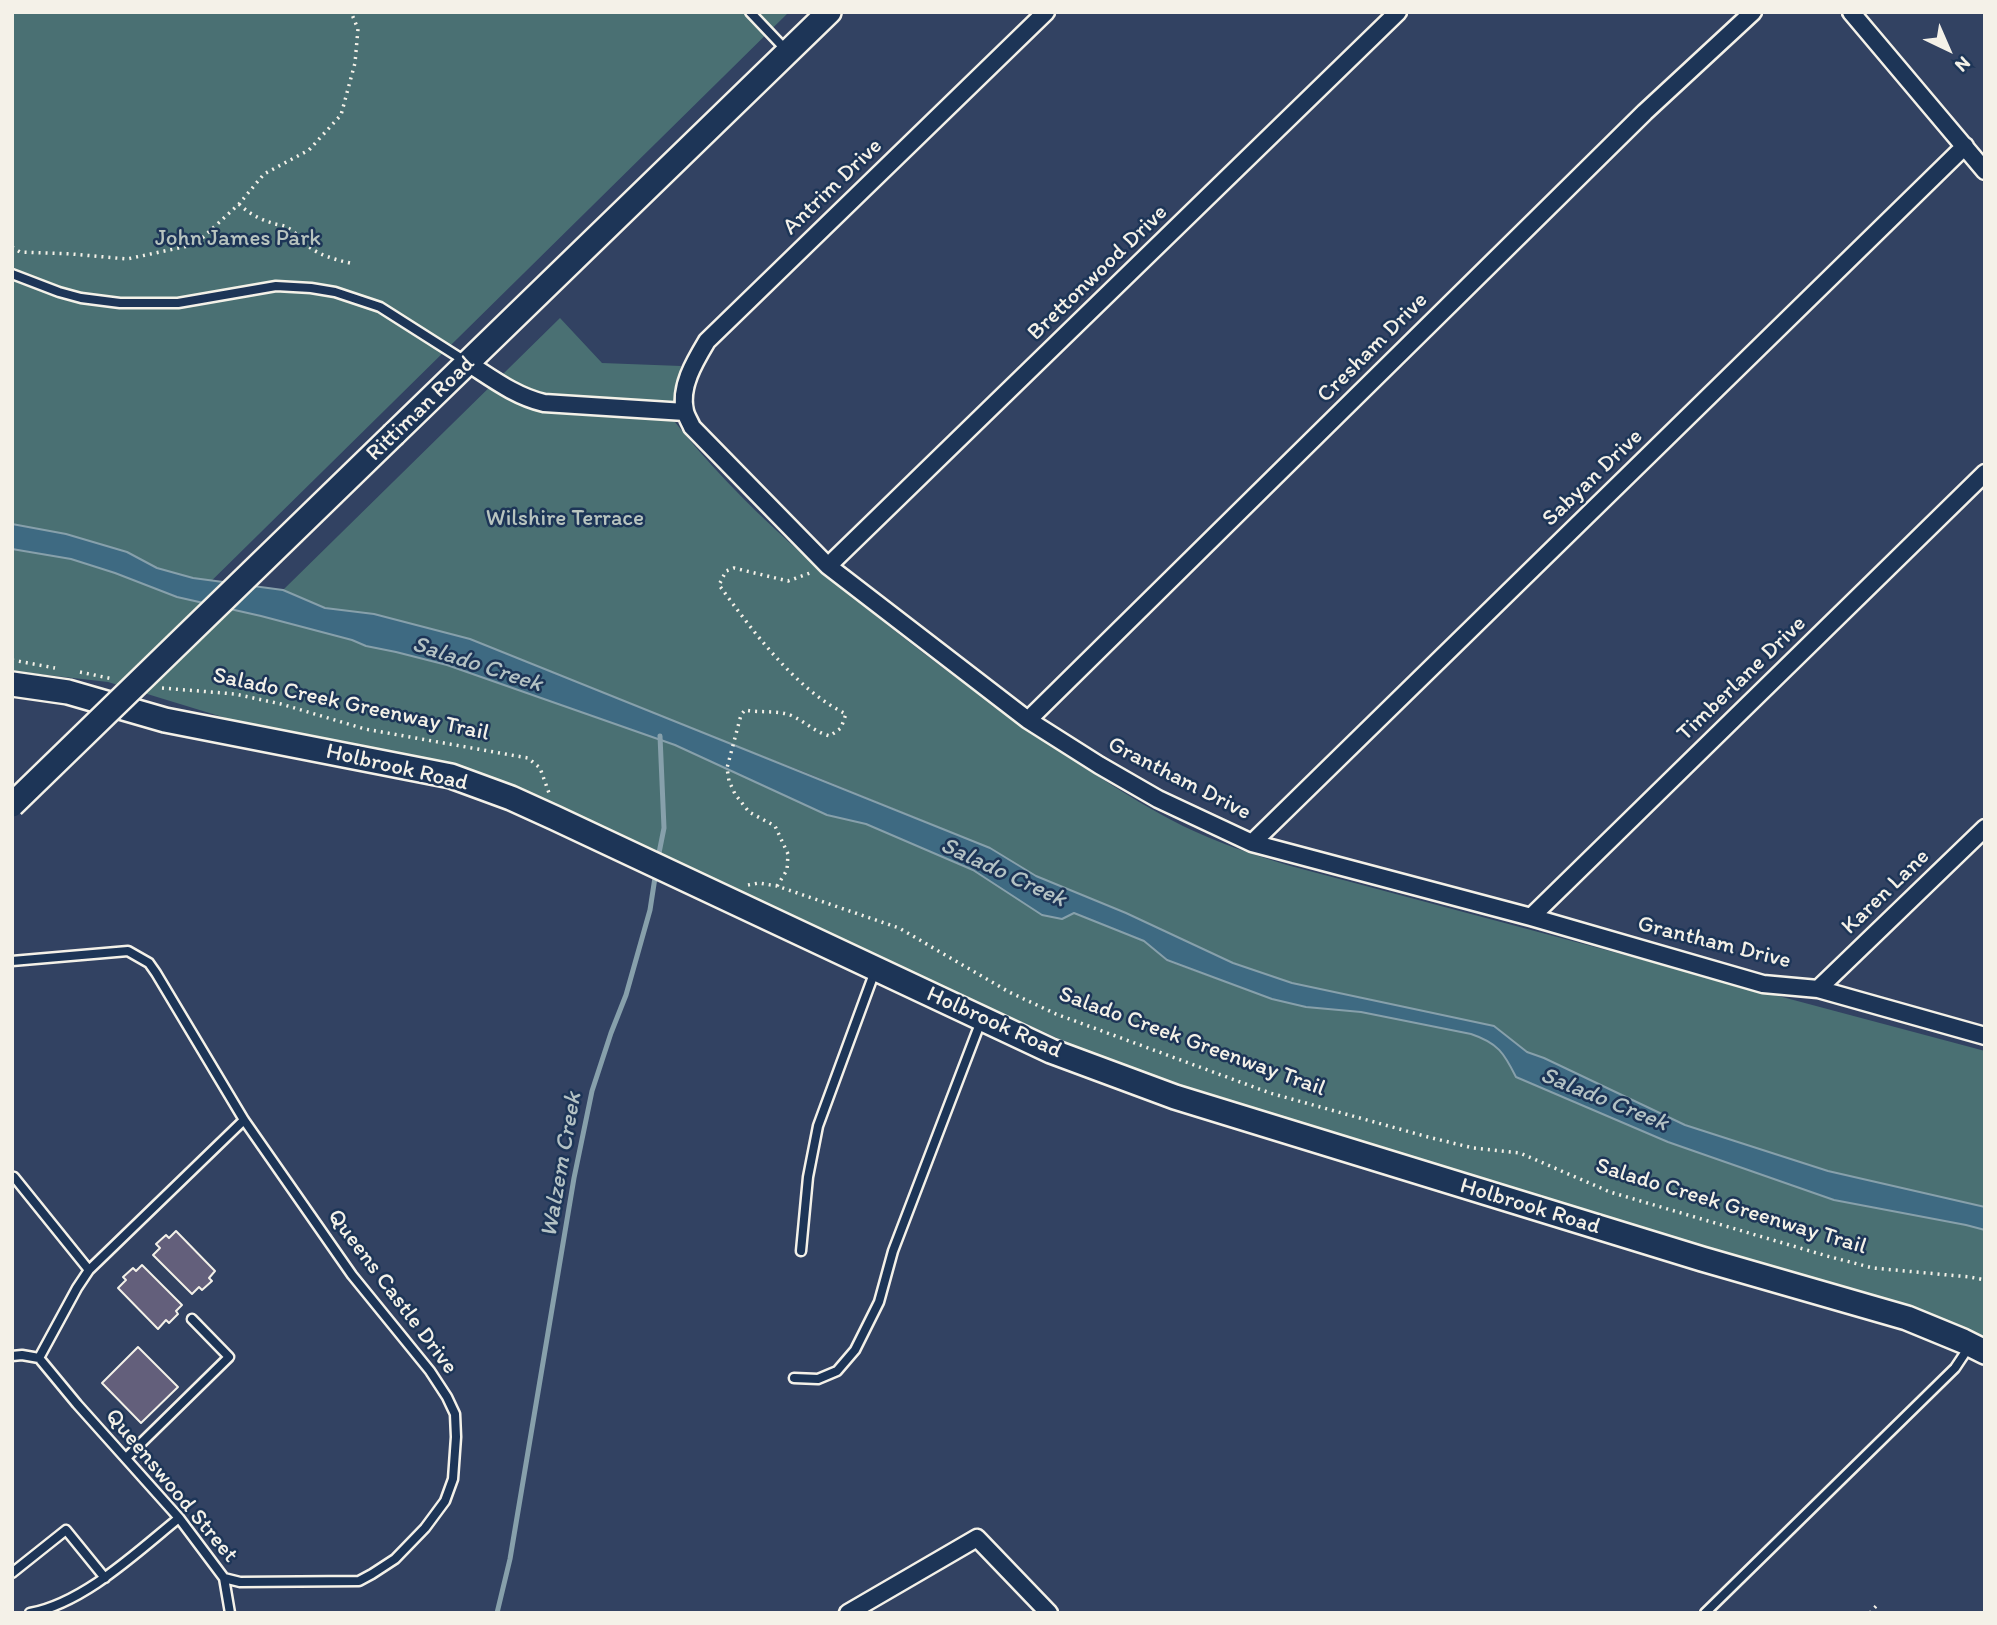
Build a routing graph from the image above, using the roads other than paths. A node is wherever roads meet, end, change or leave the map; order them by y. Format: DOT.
graph roads {
  1 [pos="750,12"];
  2 [pos="829,12"];
  3 [pos="1046,12"];
  4 [pos="1398,12"];
  5 [pos="1753,12"];
  6 [pos="1851,12"];
  7 [pos="788,52"];
  8 [pos="1965,146"];
  9 [pos="1985,171"];
  10 [pos="12,274"];
  11 [pos="468,363"];
  12 [pos="685,412"];
  13 [pos="1985,473"];
  14 [pos="828,566"];
  15 [pos="12,684"];
  16 [pos="1028,720"];
  17 [pos="12,805"];
  18 [pos="1985,828"];
  19 [pos="1252,843"];
  20 [pos="1531,917"];
  21 [pos="12,961"];
  22 [pos="876,968"];
  23 [pos="1818,989"];
  24 [pos="982,1018"];
  25 [pos="1985,1036"];
  26 [pos="244,1120"];
  27 [pos="14,1177"];
  28 [pos="801,1251"];
  29 [pos="89,1270"];
  30 [pos="192,1319"];
  31 [pos="1978,1348"];
  32 [pos="12,1356"];
  33 [pos="39,1358"];
  34 [pos="794,1378"];
  35 [pos="126,1458"];
  36 [pos="179,1518"];
  37 [pos="12,1573"];
  38 [pos="105,1578"];
  39 [pos="224,1578"];
  40 [pos="30,1613"];
  41 [pos="230,1613"];
  42 [pos="848,1613"];
  43 [pos="1049,1613"];
  44 [pos="1705,1613"];
  1 -- 7 [label="lane"];
  2 -- 7 [label="street, Rittiman Road"];
  3 -- 12 [label="street, Antrim Drive"];
  4 -- 14 [label="street, Brettonwood Drive"];
  5 -- 16 [label="street, Cresham Drive"];
  6 -- 8 [label="street"];
  7 -- 11 [label="street, Rittiman Road"];
  8 -- 9 [label="street"];
  8 -- 19 [label="street, Sabyan Drive"];
  10 -- 11 [label="lane"];
  11 -- 12 [label="street"];
  11 -- 17 [label="street, Rittiman Road, bridge"];
  12 -- 14 [label="street, Grantham Drive"];
  13 -- 20 [label="street, Timberlane Drive"];
  14 -- 16 [label="street, Grantham Drive"];
  15 -- 22 [label="street, Holbrook Road"];
  16 -- 19 [label="street, Grantham Drive"];
  18 -- 23 [label="street, Karen Lane"];
  19 -- 20 [label="street, Grantham Drive"];
  20 -- 23 [label="street, Grantham Drive"];
  21 -- 26 [label="lane, Queens Castle Drive"];
  22 -- 24 [label="street, Holbrook Road"];
  22 -- 28 [label="lane"];
  23 -- 25 [label="street, Grantham Drive"];
  24 -- 31 [label="street, Holbrook Road"];
  24 -- 34 [label="lane"];
  26 -- 29 [label="lane"];
  26 -- 39 [label="lane, Queens Castle Drive"];
  27 -- 29 [label="lane"];
  29 -- 33 [label="lane"];
  30 -- 35 [label="lane"];
  31 -- 44 [label="lane"];
  32 -- 33 [label="lane"];
  33 -- 35 [label="lane, Queenswood Street"];
  35 -- 36 [label="lane, Queenswood Street"];
  36 -- 38 [label="lane"];
  36 -- 39 [label="lane, Queenswood Street"];
  37 -- 38 [label="lane"];
  38 -- 40 [label="lane"];
  39 -- 41 [label="lane, Queenswood Street"];
  42 -- 43 [label="street"];
}
